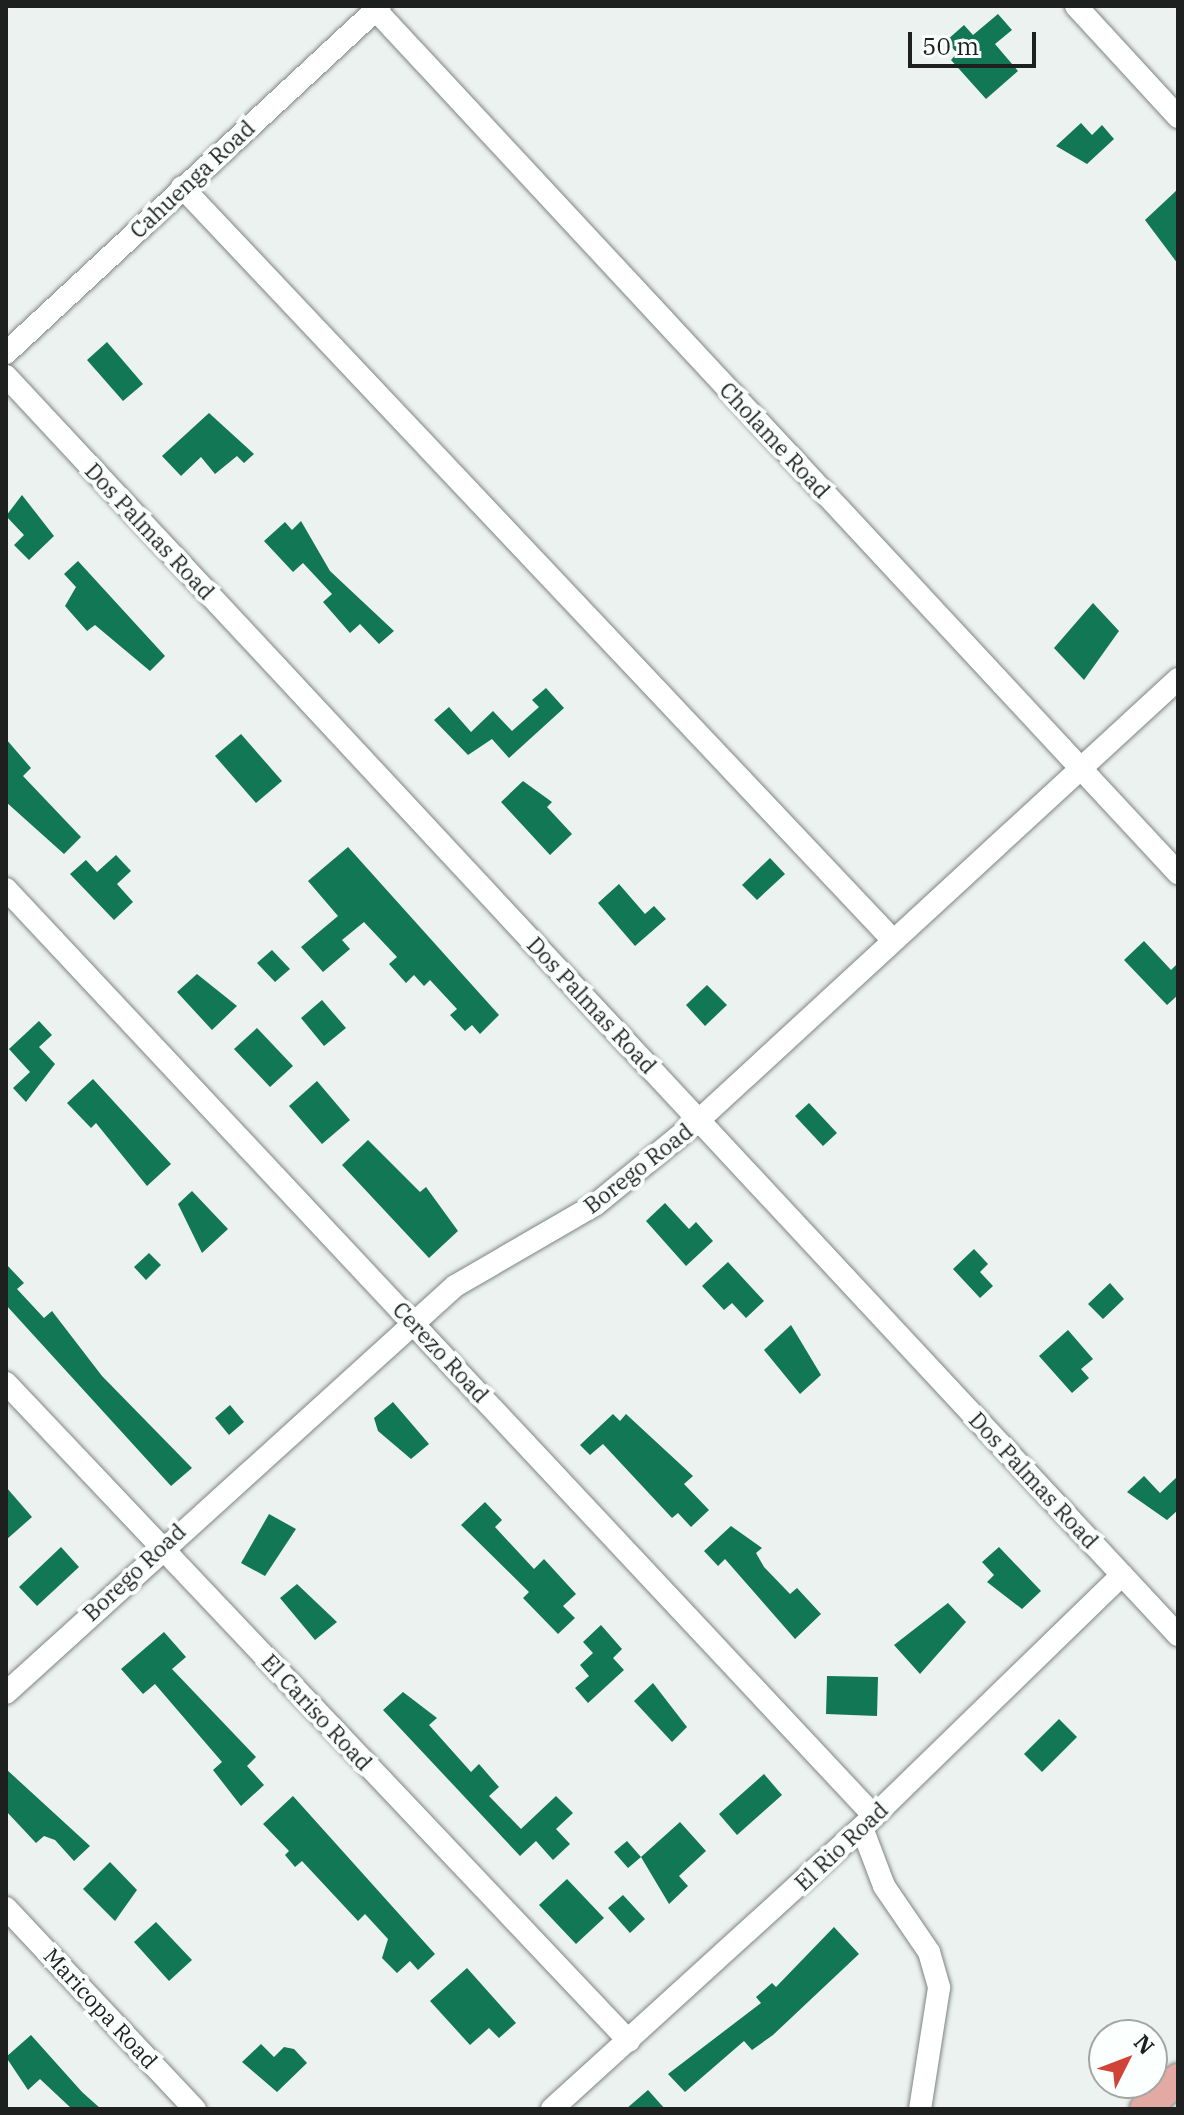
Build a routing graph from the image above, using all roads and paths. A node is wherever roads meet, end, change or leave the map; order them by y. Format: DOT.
graph roads {
  1 [pos="1076,6"];
  2 [pos="376,7"];
  3 [pos="1178,117"];
  4 [pos="182,187"];
  5 [pos="6,353"];
  6 [pos="6,376"];
  7 [pos="1178,679"];
  8 [pos="1081,768"];
  9 [pos="1178,873"];
  10 [pos="6,889"];
  11 [pos="892,939"];
  12 [pos="699,1120"];
  13 [pos="413,1322"];
  14 [pos="6,1383"];
  15 [pos="161,1546"];
  16 [pos="1122,1575"];
  17 [pos="1178,1635"];
  18 [pos="6,1693"];
  19 [pos="868,1822"];
  20 [pos="6,1908"];
  21 [pos="629,2041"];
  22 [pos="1178,2079"];
  23 [pos="195,2109"];
  24 [pos="552,2109"];
  25 [pos="920,2109"];
  26 [pos="1145,2109"];
  1 -- 3 [label="street"];
  2 -- 4 [label="street, Cahuenga Road"];
  2 -- 8 [label="street, Cholame Road"];
  4 -- 5 [label="street, Cahuenga Road"];
  4 -- 11 [label="street"];
  6 -- 12 [label="street, Dos Palmas Road"];
  7 -- 8 [label="street, Borego Road"];
  8 -- 9 [label="street, Cholame Road"];
  8 -- 11 [label="street, Borego Road"];
  10 -- 13 [label="street, Cerezo Road"];
  11 -- 12 [label="street, Borego Road"];
  12 -- 13 [label="street, Borego Road"];
  12 -- 16 [label="street, Dos Palmas Road"];
  13 -- 15 [label="street, Borego Road"];
  13 -- 19 [label="street, Cerezo Road"];
  14 -- 15 [label="street, El Cariso Road"];
  15 -- 18 [label="street, Borego Road"];
  15 -- 21 [label="street, El Cariso Road"];
  16 -- 17 [label="street, Dos Palmas Road"];
  16 -- 19 [label="street, El Rio Road"];
  19 -- 21 [label="street, El Rio Road"];
  19 -- 25 [label="street"];
  20 -- 23 [label="street, Maricopa Road"];
  21 -- 24 [label="street, El Rio Road"];
  22 -- 26 [label="main road"];
}
